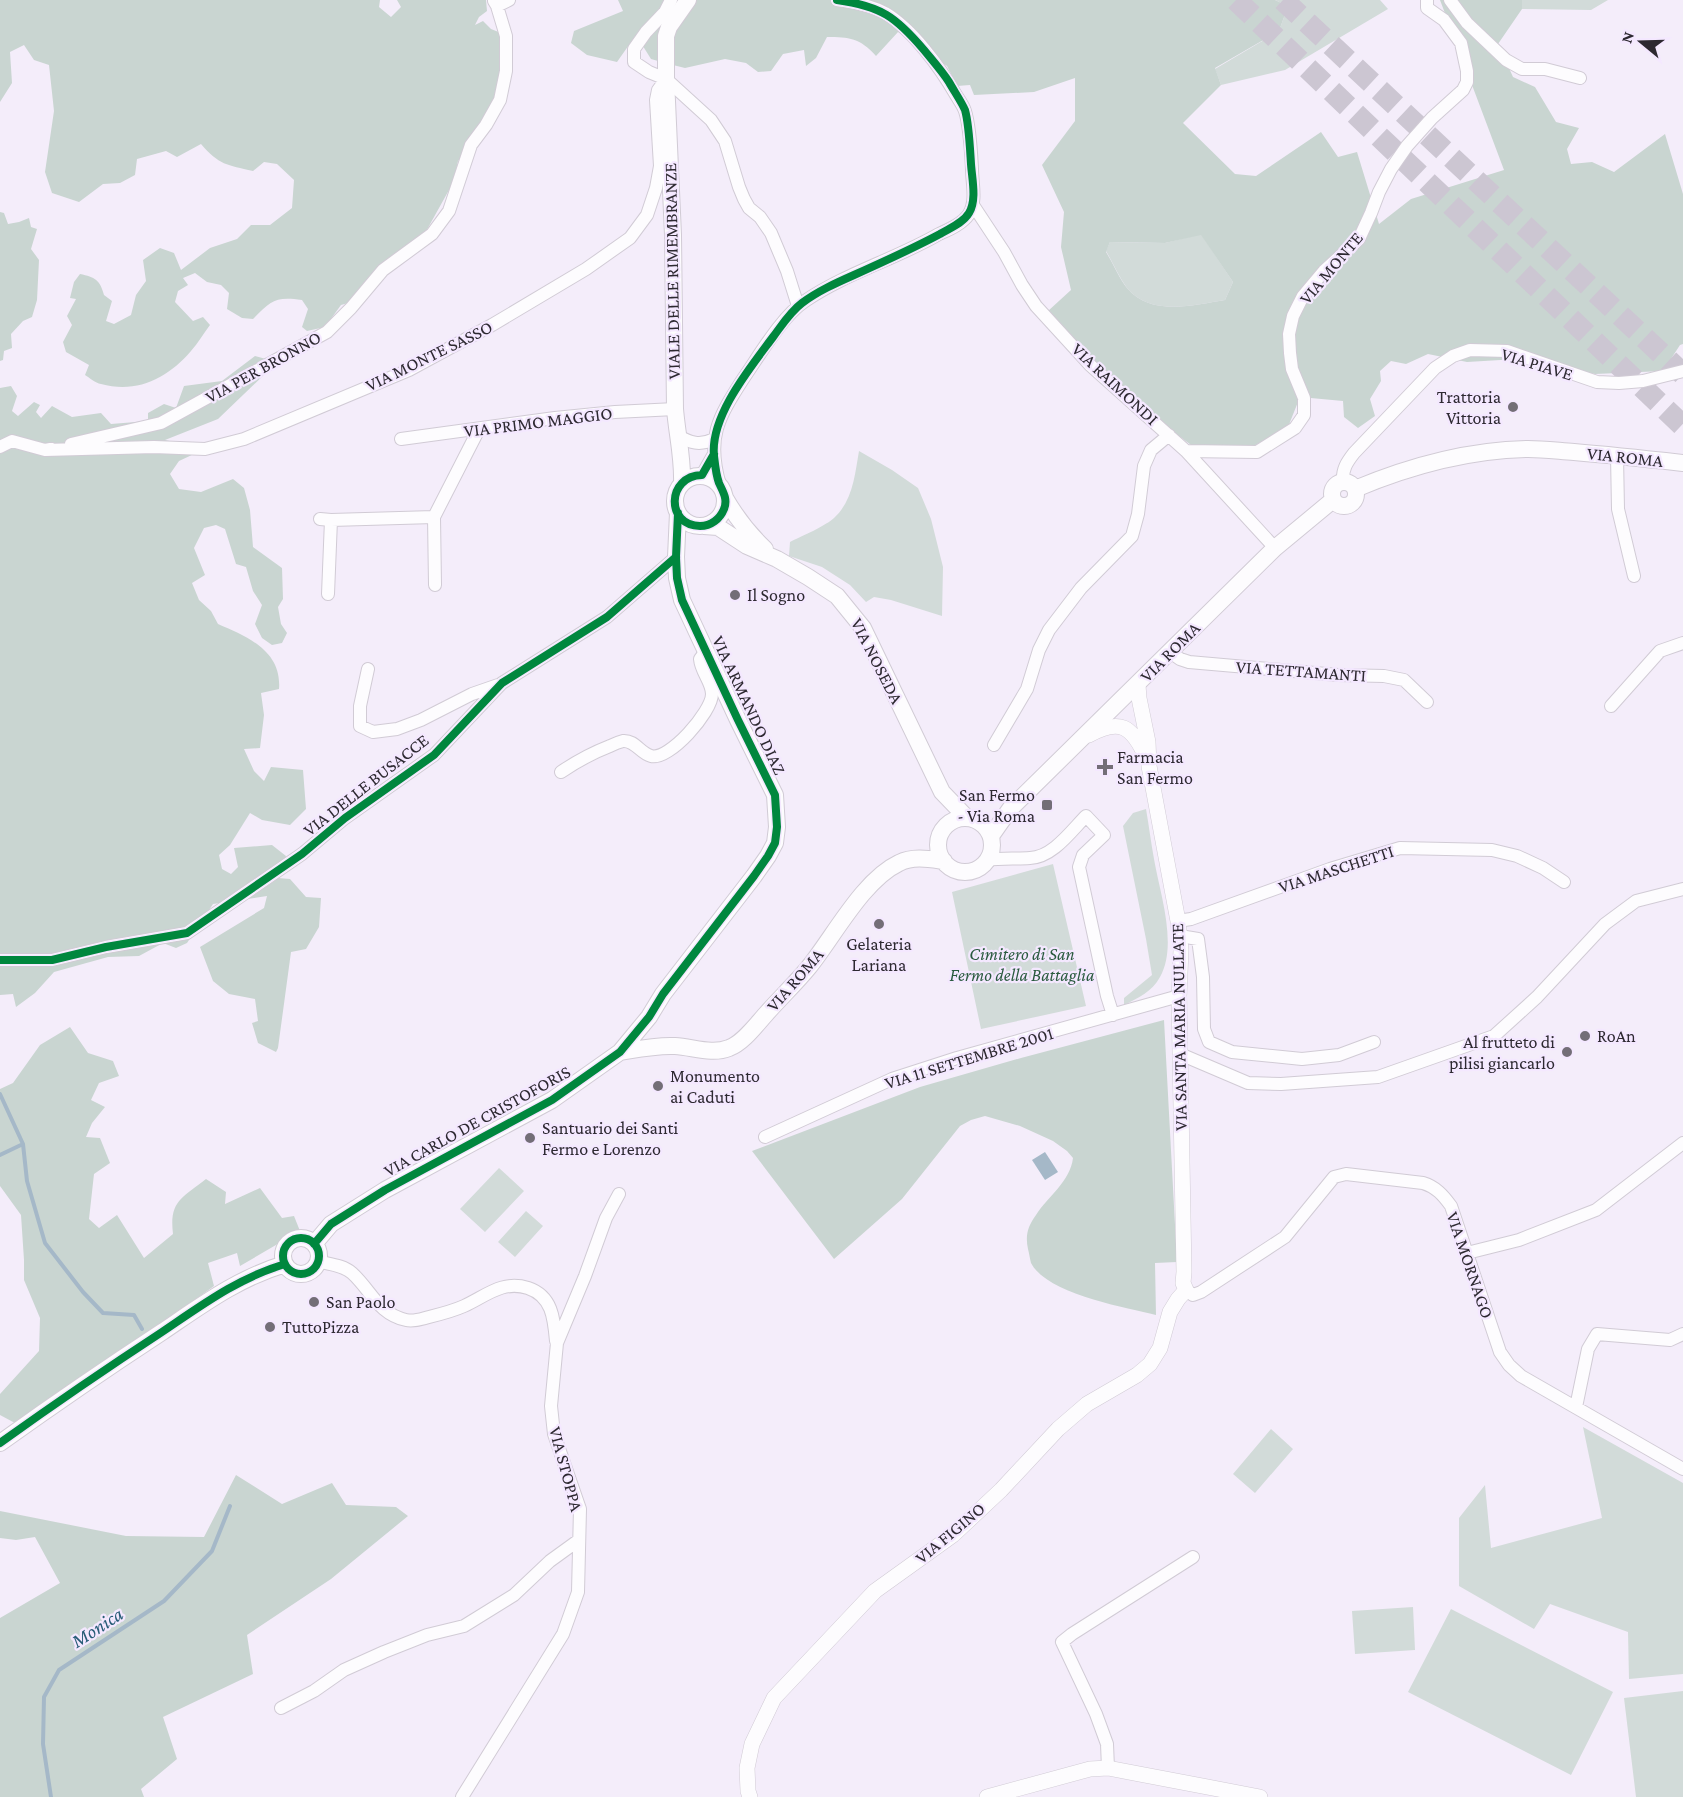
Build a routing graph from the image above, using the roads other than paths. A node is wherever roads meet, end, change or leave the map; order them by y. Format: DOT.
graph roads {
  1 [pos="509,0"];
  2 [pos="671,0"];
  3 [pos="688,0"];
  4 [pos="837,0"];
  5 [pos="1427,0"];
  6 [pos="1450,0"];
  7 [pos="495,3"];
  8 [pos="1580,78"];
  9 [pos="666,79"];
  10 [pos="973,206"];
  11 [pos="798,306"];
  12 [pos="1683,371"];
  13 [pos="675,410"];
  14 [pos="479,429"];
  15 [pos="677,435"];
  16 [pos="1169,435"];
  17 [pos="401,439"];
  18 [pos="714,439"];
  19 [pos="0,447"];
  20 [pos="45,450"];
  21 [pos="1186,451"];
  22 [pos="714,454"];
  23 [pos="1617,456"];
  24 [pos="1683,464"];
  25 [pos="693,478"];
  26 [pos="1349,485"];
  27 [pos="723,491"];
  28 [pos="678,513"];
  29 [pos="434,517"];
  30 [pos="704,526"];
  31 [pos="1275,548"];
  32 [pos="675,556"];
  33 [pos="777,560"];
  34 [pos="1634,576"];
  35 [pos="435,585"];
  36 [pos="328,594"];
  37 [pos="1683,643"];
  38 [pos="706,651"];
  39 [pos="1170,652"];
  40 [pos="368,669"];
  41 [pos="502,683"];
  42 [pos="1138,685"];
  43 [pos="1427,702"];
  44 [pos="1611,706"];
  45 [pos="1081,739"];
  46 [pos="994,745"];
  47 [pos="1149,766"];
  48 [pos="561,772"];
  49 [pos="942,792"];
  50 [pos="1010,809"];
  51 [pos="972,819"];
  52 [pos="943,830"];
  53 [pos="991,836"];
  54 [pos="987,860"];
  55 [pos="944,861"];
  56 [pos="1564,882"];
  57 [pos="1683,889"];
  58 [pos="1179,929"];
  59 [pos="0,960"];
  60 [pos="1179,996"];
  61 [pos="1113,1015"];
  62 [pos="649,1017"];
  63 [pos="1374,1042"];
  64 [pos="659,1046"];
  65 [pos="620,1052"];
  66 [pos="1180,1054"];
  67 [pos="765,1137"];
  68 [pos="1683,1143"];
  69 [pos="619,1194"];
  70 [pos="314,1244"];
  71 [pos="1467,1253"];
  72 [pos="317,1261"];
  73 [pos="285,1264"];
  74 [pos="1186,1290"];
  75 [pos="1683,1334"];
  76 [pos="557,1343"];
  77 [pos="1576,1407"];
  78 [pos="0,1443"];
  79 [pos="1683,1469"];
  80 [pos="579,1540"];
  81 [pos="1193,1557"];
  82 [pos="281,1708"];
  83 [pos="1108,1768"];
  84 [pos="462,1797"];
  85 [pos="750,1797"];
  86 [pos="987,1797"];
  87 [pos="1260,1797"];
  1 -- 7 [label="street"];
  2 -- 9 [label="street"];
  3 -- 9 [label="main road, VIALE DELLE RIMEMBRANZE"];
  4 -- 10 [label="street"];
  5 -- 21 [label="street, VIA MONTE"];
  6 -- 8 [label="street"];
  7 -- 20 [label="street, VIA PER BRONNO"];
  9 -- 11 [label="street"];
  9 -- 13 [label="main road, VIALE DELLE RIMEMBRANZE"];
  9 -- 20 [label="street, VIA MONTE SASSO"];
  10 -- 11 [label="street"];
  10 -- 16 [label="street, VIA RAIMONDI"];
  11 -- 18 [label="street"];
  12 -- 26 [label="street, VIA PIAVE"];
  13 -- 14 [label="street, VIA PRIMO MAGGIO"];
  13 -- 15 [label="main road, VIALE DELLE RIMEMBRANZE"];
  14 -- 17 [label="street, VIA PRIMO MAGGIO"];
  14 -- 29 [label="street"];
  15 -- 18 [label="street"];
  15 -- 25 [label="main road, VIALE DELLE RIMEMBRANZE"];
  16 -- 21 [label="street, VIA RAIMONDI"];
  16 -- 46 [label="street"];
  18 -- 22 [label="street"];
  19 -- 20 [label="street, VIA PER BRONNO"];
  21 -- 31 [label="street, VIA RAIMONDI"];
  22 -- 25 [label="street"];
  22 -- 27 [label="street"];
  23 -- 24 [label="main road, VIA ROMA"];
  23 -- 26 [label="main road, VIA ROMA"];
  23 -- 34 [label="street"];
  25 -- 27 [label="main road"];
  25 -- 28 [label="main road"];
  26 -- 31 [label="main road, VIA ROMA"];
  27 -- 30 [label="main road"];
  27 -- 33 [label="main road, VIA NOSEDA"];
  28 -- 30 [label="main road"];
  28 -- 32 [label="main road, VIA ARMANDO DIAZ"];
  29 -- 35 [label="street"];
  29 -- 36 [label="street"];
  30 -- 33 [label="main road, VIA NOSEDA"];
  31 -- 39 [label="main road, VIA ROMA"];
  32 -- 38 [label="main road, VIA ARMANDO DIAZ"];
  32 -- 41 [label="street, VIA DELLE BUSACCE"];
  33 -- 49 [label="main road, VIA NOSEDA"];
  37 -- 44 [label="street"];
  38 -- 48 [label="street"];
  38 -- 62 [label="main road, VIA ARMANDO DIAZ"];
  39 -- 42 [label="main road, VIA ROMA"];
  39 -- 43 [label="street, VIA TETTAMANTI"];
  40 -- 41 [label="street"];
  41 -- 59 [label="street, VIA DELLE BUSACCE"];
  42 -- 45 [label="main road, VIA ROMA"];
  42 -- 47 [label="street, VIA SANTA MARIA NULLATE"];
  45 -- 47 [label="street, VIA SANTA MARIA NULLATE"];
  45 -- 50 [label="main road, VIA ROMA"];
  47 -- 58 [label="street, VIA SANTA MARIA NULLATE"];
  49 -- 51 [label="main road, VIA NOSEDA"];
  49 -- 52 [label="main road, VIA NOSEDA"];
  50 -- 51 [label="main road, VIA ROMA"];
  50 -- 53 [label="main road, VIA ROMA"];
  51 -- 52 [label="main road"];
  51 -- 53 [label="main road"];
  52 -- 55 [label="main road"];
  53 -- 54 [label="main road"];
  54 -- 55 [label="main road"];
  54 -- 61 [label="street"];
  55 -- 64 [label="main road, VIA ROMA"];
  56 -- 58 [label="street, VIA MASCHETTI"];
  57 -- 66 [label="street"];
  58 -- 60 [label="street, VIA SANTA MARIA NULLATE"];
  58 -- 63 [label="street"];
  60 -- 61 [label="street, VIA 11 SETTEMBRE 2001"];
  60 -- 66 [label="street, VIA SANTA MARIA NULLATE"];
  61 -- 67 [label="street, VIA 11 SETTEMBRE 2001"];
  62 -- 64 [label="main road"];
  62 -- 65 [label="main road, VIA CARLO DE CRISTOFORIS"];
  64 -- 65 [label="main road, VIA CARLO DE CRISTOFORIS"];
  65 -- 70 [label="main road, VIA CARLO DE CRISTOFORIS"];
  66 -- 74 [label="street, VIA SANTA MARIA NULLATE"];
  68 -- 71 [label="street"];
  69 -- 76 [label="street, VIA STOPPA"];
  70 -- 72 [label="main road"];
  70 -- 73 [label="main road"];
  71 -- 74 [label="street, VIA MORNAGO"];
  71 -- 77 [label="street, VIA MORNAGO"];
  72 -- 73 [label="main road"];
  72 -- 76 [label="street"];
  73 -- 78 [label="main road"];
  74 -- 85 [label="street, VIA FIGINO"];
  75 -- 77 [label="street"];
  76 -- 80 [label="street, VIA STOPPA"];
  77 -- 79 [label="street, VIA MORNAGO"];
  80 -- 82 [label="street"];
  80 -- 84 [label="street, VIA STOPPA"];
  81 -- 83 [label="street"];
  83 -- 86 [label="street"];
  83 -- 87 [label="street"];
}
